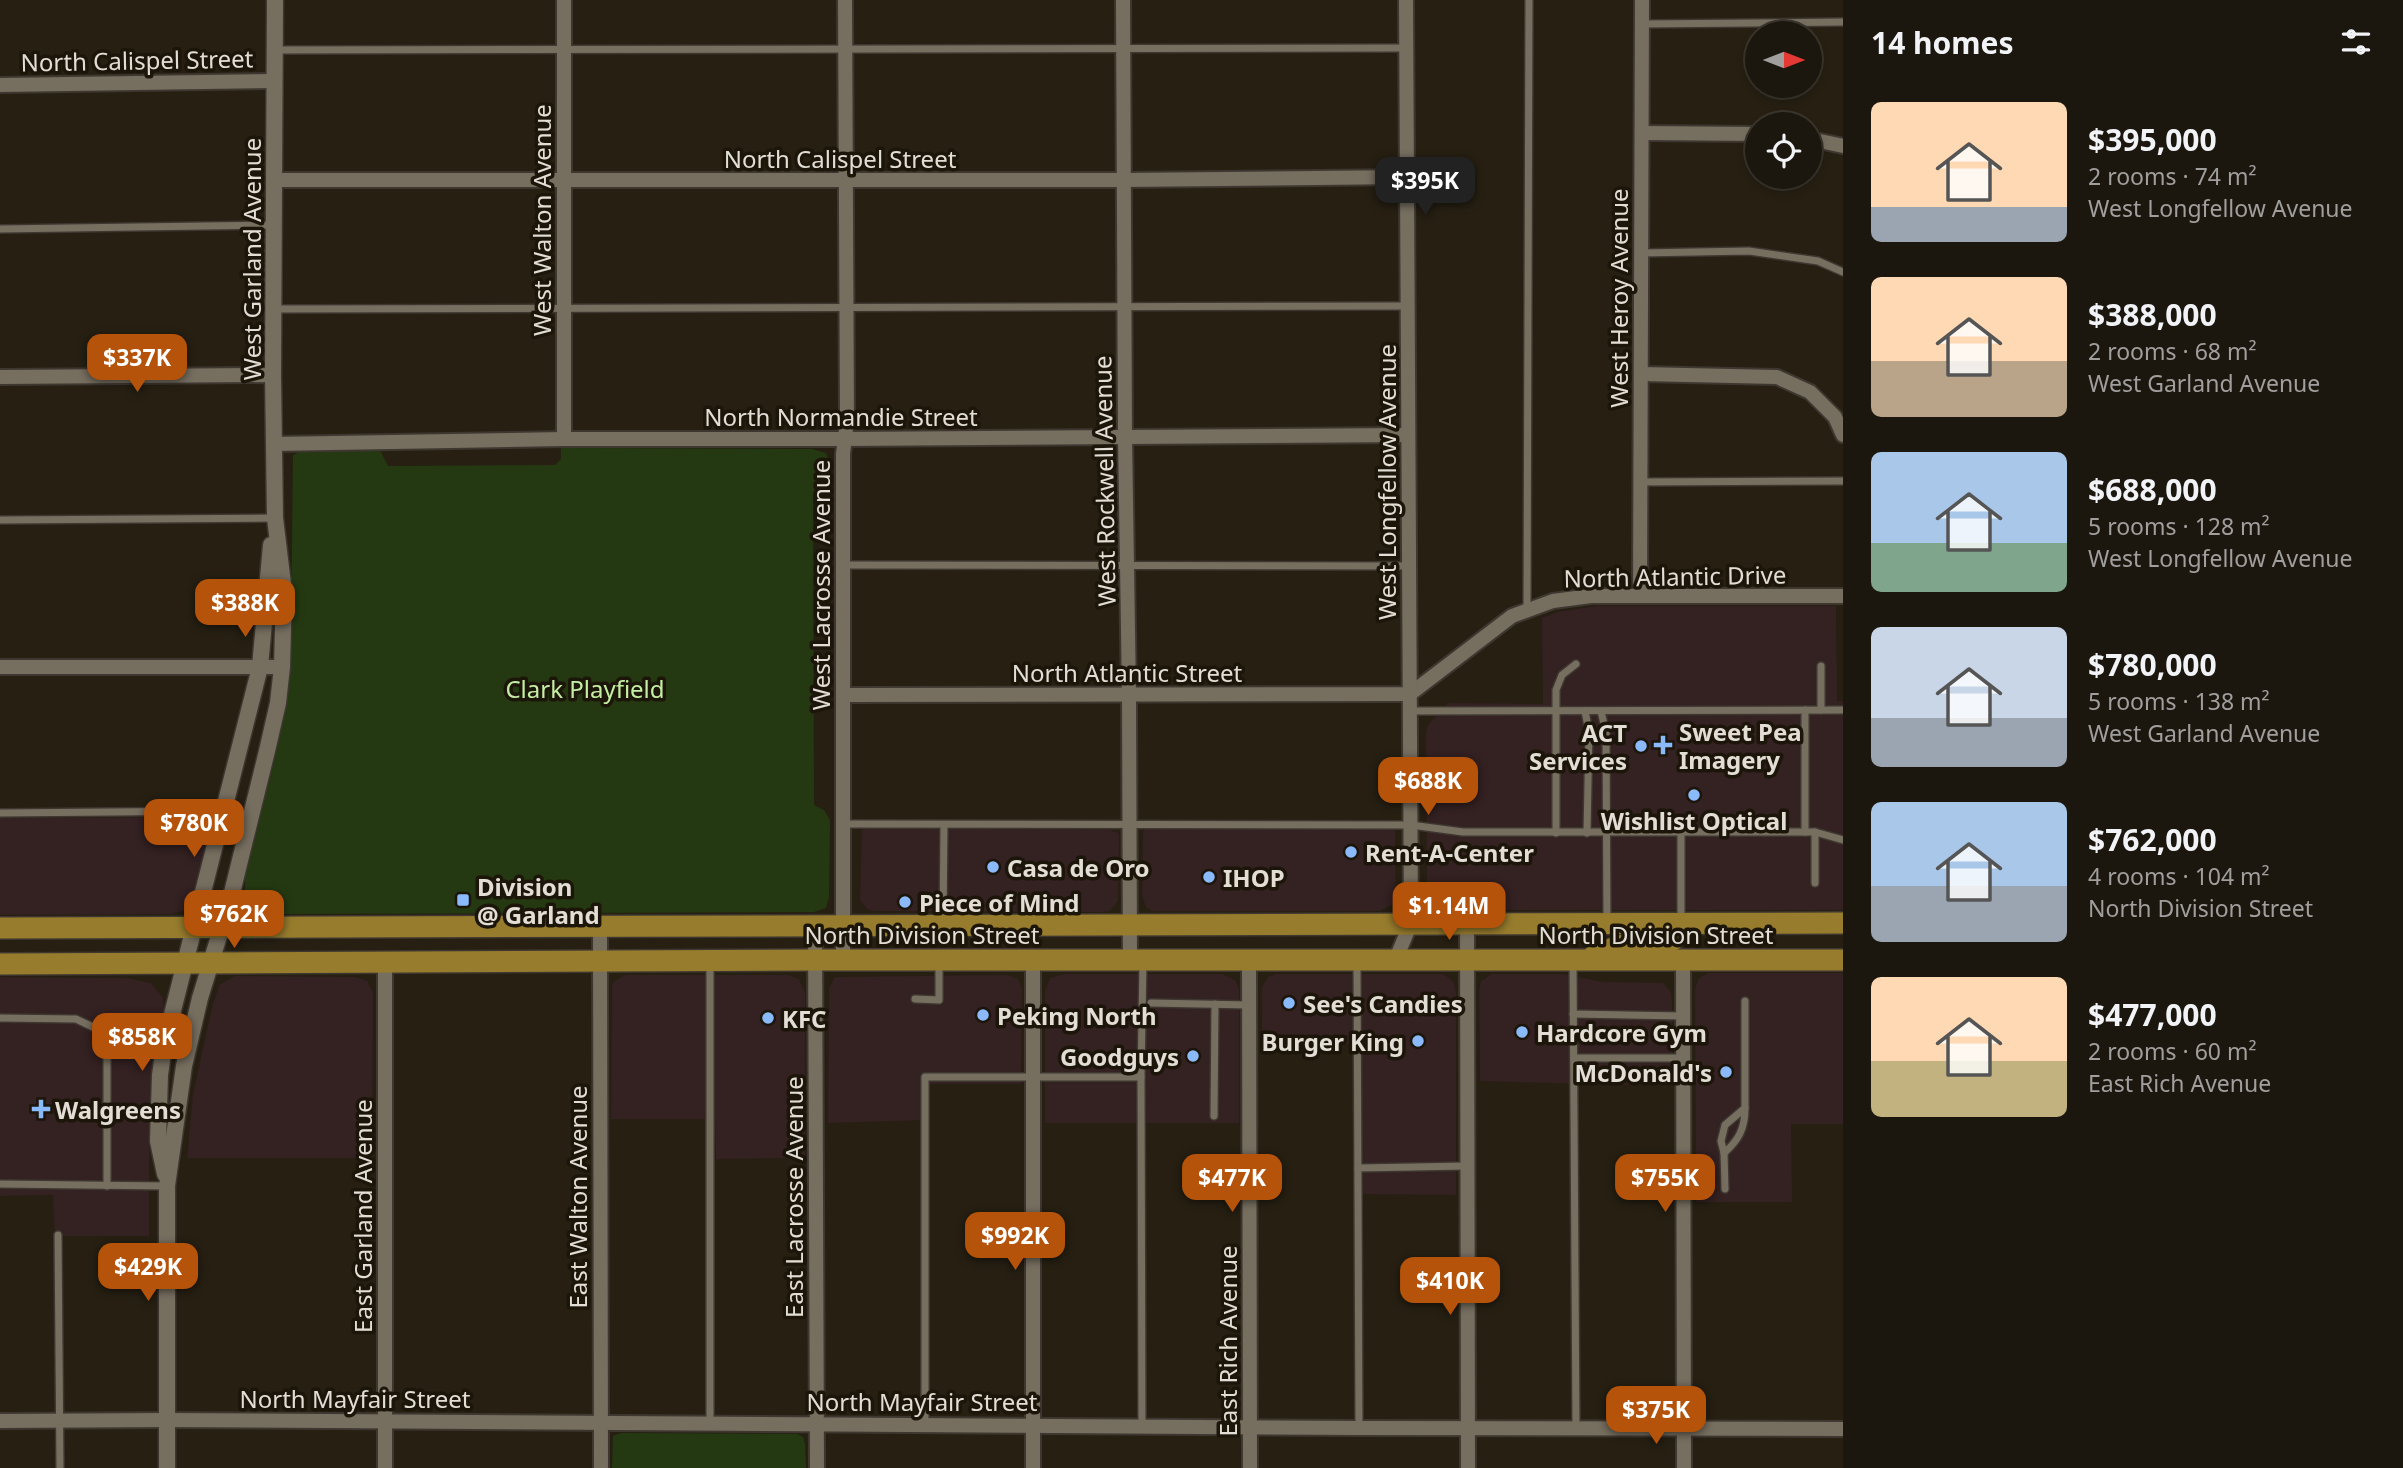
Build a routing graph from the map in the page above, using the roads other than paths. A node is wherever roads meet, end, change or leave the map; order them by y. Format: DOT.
graph roads {
  1 [pos="275,0"];
  2 [pos="564,0"];
  3 [pos="845,0"];
  4 [pos="1123,0"];
  5 [pos="1406,0"];
  6 [pos="1529,0"];
  7 [pos="1642,0"];
  8 [pos="1843,22"];
  9 [pos="1642,24"];
  10 [pos="1123,48"];
  11 [pos="1407,48"];
  12 [pos="845,49"];
  13 [pos="275,50"];
  14 [pos="564,50"];
  15 [pos="274,81"];
  16 [pos="0,85"];
  17 [pos="1642,133"];
  18 [pos="1745,134"];
  19 [pos="1822,142"];
  20 [pos="1843,146"];
  21 [pos="1407,177"];
  22 [pos="274,180"];
  23 [pos="846,180"];
  24 [pos="1124,180"];
  25 [pos="564,182"];
  26 [pos="274,225"];
  27 [pos="0,229"];
  28 [pos="1641,253"];
  29 [pos="1843,272"];
  30 [pos="1408,306"];
  31 [pos="1124,308"];
  32 [pos="274,309"];
  33 [pos="564,309"];
  34 [pos="847,309"];
  35 [pos="1641,374"];
  36 [pos="273,375"];
  37 [pos="0,377"];
  38 [pos="1408,435"];
  39 [pos="1843,435"];
  40 [pos="1125,436"];
  41 [pos="564,439"];
  42 [pos="844,439"];
  43 [pos="274,444"];
  44 [pos="1843,481"];
  45 [pos="1641,482"];
  46 [pos="275,518"];
  47 [pos="0,520"];
  48 [pos="843,565"];
  49 [pos="1127,565"];
  50 [pos="1408,566"];
  51 [pos="1640,596"];
  52 [pos="1843,596"];
  53 [pos="1527,610"];
  54 [pos="1576,664"];
  55 [pos="1821,666"];
  56 [pos="0,667"];
  57 [pos="260,667"];
  58 [pos="282,667"];
  59 [pos="1410,694"];
  60 [pos="843,695"];
  61 [pos="1129,695"];
  62 [pos="1555,710"];
  63 [pos="1586,710"];
  64 [pos="1601,710"];
  65 [pos="1805,710"];
  66 [pos="1821,710"];
  67 [pos="1843,710"];
  68 [pos="1410,711"];
  69 [pos="224,811"];
  70 [pos="0,813"];
  71 [pos="842,824"];
  72 [pos="944,824"];
  73 [pos="1130,825"];
  74 [pos="1411,825"];
  75 [pos="1805,832"];
  76 [pos="1815,832"];
  77 [pos="1556,833"];
  78 [pos="1587,833"];
  79 [pos="1606,833"];
  80 [pos="1681,834"];
  81 [pos="1843,839"];
  82 [pos="1815,883"];
  83 [pos="1411,923"];
  84 [pos="1467,923"];
  85 [pos="1843,923"];
  86 [pos="943,924"];
  87 [pos="1130,924"];
  88 [pos="1607,924"];
  89 [pos="1681,924"];
  90 [pos="600,925"];
  91 [pos="815,925"];
  92 [pos="843,925"];
  93 [pos="194,927"];
  94 [pos="222,927"];
  95 [pos="0,928"];
  96 [pos="815,960"];
  97 [pos="843,960"];
  98 [pos="1357,960"];
  99 [pos="1683,960"];
  100 [pos="1843,960"];
  101 [pos="600,961"];
  102 [pos="710,961"];
  103 [pos="939,961"];
  104 [pos="1033,961"];
  105 [pos="1136,961"];
  106 [pos="1249,961"];
  107 [pos="1395,961"];
  108 [pos="1466,961"];
  109 [pos="1573,961"];
  110 [pos="185,963"];
  111 [pos="211,963"];
  112 [pos="385,963"];
  113 [pos="0,964"];
  114 [pos="915,999"];
  115 [pos="1745,1000"];
  116 [pos="1151,1003"];
  117 [pos="1215,1004"];
  118 [pos="1249,1005"];
  119 [pos="1573,1014"];
  120 [pos="1683,1016"];
  121 [pos="0,1018"];
  122 [pos="1574,1058"];
  123 [pos="1683,1058"];
  124 [pos="1033,1077"];
  125 [pos="1141,1077"];
  126 [pos="1745,1108"];
  127 [pos="1214,1116"];
  128 [pos="1724,1153"];
  129 [pos="1467,1166"];
  130 [pos="1358,1167"];
  131 [pos="0,1184"];
  132 [pos="107,1186"];
  133 [pos="167,1186"];
  134 [pos="1725,1189"];
  135 [pos="58,1235"];
  136 [pos="167,1420"];
  137 [pos="0,1421"];
  138 [pos="60,1421"];
  139 [pos="385,1421"];
  140 [pos="601,1422"];
  141 [pos="710,1422"];
  142 [pos="817,1423"];
  143 [pos="925,1423"];
  144 [pos="1032,1424"];
  145 [pos="1142,1426"];
  146 [pos="1250,1427"];
  147 [pos="1359,1428"];
  148 [pos="1468,1428"];
  149 [pos="1576,1428"];
  150 [pos="1684,1429"];
  151 [pos="1843,1429"];
  152 [pos="60,1468"];
  153 [pos="167,1468"];
  154 [pos="385,1468"];
  155 [pos="601,1468"];
  156 [pos="817,1468"];
  157 [pos="1033,1468"];
  158 [pos="1250,1468"];
  159 [pos="1468,1468"];
  160 [pos="1684,1468"];
  1 -- 13 [label="street, West Garland Avenue"];
  2 -- 14 [label="street, West Walton Avenue"];
  3 -- 12 [label="street, West Lacrosse Avenue"];
  4 -- 10 [label="street, West Rockwell Avenue"];
  5 -- 11 [label="street, West Longfellow Avenue"];
  6 -- 53 [label="lane"];
  7 -- 9 [label="street, West Heroy Avenue"];
  8 -- 9 [label="lane"];
  9 -- 17 [label="street, West Heroy Avenue"];
  10 -- 11 [label="lane"];
  10 -- 12 [label="lane"];
  10 -- 24 [label="street, West Rockwell Avenue"];
  11 -- 21 [label="street, West Longfellow Avenue"];
  12 -- 14 [label="lane"];
  12 -- 23 [label="street, West Lacrosse Avenue"];
  13 -- 14 [label="lane"];
  13 -- 15 [label="street, West Garland Avenue"];
  14 -- 25 [label="street, West Walton Avenue"];
  15 -- 16 [label="street, North Calispel Street"];
  15 -- 22 [label="street, West Garland Avenue"];
  17 -- 18 [label="street"];
  17 -- 28 [label="street, West Heroy Avenue"];
  19 -- 20 [label="street"];
  21 -- 24 [label="street, North Calispel Street"];
  21 -- 30 [label="street, West Longfellow Avenue"];
  22 -- 25 [label="street, North Calispel Street"];
  22 -- 26 [label="street, West Garland Avenue"];
  23 -- 24 [label="street, North Calispel Street"];
  23 -- 25 [label="street, North Calispel Street"];
  23 -- 34 [label="street, West Lacrosse Avenue"];
  24 -- 31 [label="street, West Rockwell Avenue"];
  25 -- 33 [label="street, West Walton Avenue"];
  26 -- 27 [label="lane"];
  26 -- 32 [label="street, West Garland Avenue"];
  28 -- 29 [label="lane"];
  28 -- 35 [label="street, West Heroy Avenue"];
  30 -- 31 [label="lane"];
  30 -- 38 [label="street, West Longfellow Avenue"];
  31 -- 34 [label="lane"];
  31 -- 40 [label="street, West Rockwell Avenue"];
  32 -- 33 [label="lane"];
  32 -- 36 [label="street, West Garland Avenue"];
  33 -- 34 [label="lane"];
  33 -- 41 [label="street, West Walton Avenue"];
  34 -- 42 [label="street, West Lacrosse Avenue"];
  35 -- 39 [label="street"];
  35 -- 45 [label="street, West Heroy Avenue"];
  36 -- 37 [label="street"];
  36 -- 43 [label="street, West Garland Avenue"];
  38 -- 40 [label="street, North Normandie Street"];
  38 -- 50 [label="street, West Longfellow Avenue"];
  40 -- 42 [label="street, North Normandie Street"];
  40 -- 49 [label="street, West Rockwell Avenue"];
  41 -- 42 [label="street, North Normandie Street"];
  41 -- 43 [label="street, North Normandie Street"];
  42 -- 48 [label="street, West Lacrosse Avenue"];
  43 -- 46 [label="street, West Garland Avenue"];
  44 -- 45 [label="lane"];
  45 -- 51 [label="street, West Heroy Avenue"];
  46 -- 47 [label="lane"];
  46 -- 57 [label="street, West Garland Avenue"];
  46 -- 58 [label="street, West Garland Avenue"];
  48 -- 49 [label="lane"];
  48 -- 60 [label="street, West Lacrosse Avenue"];
  49 -- 50 [label="lane"];
  49 -- 61 [label="street, West Rockwell Avenue"];
  50 -- 59 [label="street, West Longfellow Avenue"];
  51 -- 52 [label="street, North Atlantic Drive"];
  51 -- 53 [label="street, North Atlantic Drive"];
  53 -- 59 [label="street, North Atlantic Drive"];
  54 -- 62 [label="lane"];
  55 -- 66 [label="lane"];
  56 -- 57 [label="street"];
  57 -- 58 [label="street"];
  57 -- 69 [label="street, West Garland Avenue"];
  58 -- 94 [label="street, West Garland Avenue"];
  59 -- 61 [label="street, North Atlantic Street"];
  59 -- 68 [label="street, West Longfellow Avenue"];
  60 -- 61 [label="street, North Atlantic Street"];
  60 -- 71 [label="street, West Lacrosse Avenue"];
  61 -- 73 [label="street, West Rockwell Avenue"];
  62 -- 63 [label="lane"];
  62 -- 68 [label="lane"];
  62 -- 77 [label="lane"];
  63 -- 64 [label="lane"];
  63 -- 78 [label="lane"];
  64 -- 65 [label="lane"];
  64 -- 79 [label="lane"];
  65 -- 66 [label="lane"];
  65 -- 75 [label="lane"];
  66 -- 67 [label="lane"];
  68 -- 74 [label="street, West Longfellow Avenue"];
  69 -- 70 [label="lane"];
  69 -- 93 [label="street, West Garland Avenue"];
  71 -- 72 [label="lane"];
  71 -- 92 [label="street, West Lacrosse Avenue"];
  72 -- 73 [label="lane"];
  72 -- 86 [label="lane"];
  73 -- 74 [label="lane"];
  73 -- 87 [label="street, West Rockwell Avenue"];
  74 -- 77 [label="lane"];
  74 -- 83 [label="street, West Longfellow Avenue"];
  75 -- 76 [label="lane"];
  75 -- 80 [label="lane"];
  76 -- 81 [label="lane"];
  76 -- 82 [label="lane"];
  77 -- 78 [label="lane"];
  78 -- 79 [label="lane"];
  79 -- 80 [label="lane"];
  79 -- 88 [label="lane"];
  80 -- 89 [label="lane"];
  83 -- 84 [label="main road, North Division Street"];
  83 -- 87 [label="main road, North Division Street"];
  83 -- 107 [label="street, West Longfellow Avenue"];
  84 -- 88 [label="main road, North Division Street"];
  84 -- 108 [label="street"];
  85 -- 89 [label="main road, North Division Street"];
  86 -- 87 [label="main road, North Division Street"];
  86 -- 92 [label="main road, North Division Street"];
  87 -- 105 [label="street, West Rockwell Avenue"];
  88 -- 89 [label="main road, North Division Street"];
  89 -- 109 [label="main road"];
  90 -- 91 [label="main road, North Division Street"];
  90 -- 94 [label="main road, North Division Street"];
  90 -- 101 [label="street, East Walton Avenue"];
  91 -- 92 [label="main road, North Division Street"];
  91 -- 96 [label="street, East Lacrosse Avenue"];
  92 -- 97 [label="street, West Lacrosse Avenue"];
  93 -- 94 [label="main road, North Division Street"];
  93 -- 95 [label="main road, North Division Street"];
  93 -- 110 [label="street, West Garland Avenue"];
  94 -- 111 [label="street, West Garland Avenue"];
  96 -- 97 [label="main road, North Division Street"];
  96 -- 102 [label="main road, North Division Street"];
  96 -- 142 [label="street, East Lacrosse Avenue"];
  97 -- 103 [label="main road, North Division Street"];
  98 -- 106 [label="main road, North Division Street"];
  98 -- 107 [label="main road, North Division Street"];
  98 -- 130 [label="lane"];
  99 -- 100 [label="main road, North Division Street"];
  99 -- 109 [label="main road, North Division Street"];
  99 -- 120 [label="street"];
  101 -- 102 [label="main road, North Division Street"];
  101 -- 112 [label="main road, North Division Street"];
  101 -- 140 [label="street, East Walton Avenue"];
  102 -- 141 [label="lane"];
  103 -- 104 [label="main road, North Division Street"];
  103 -- 114 [label="lane"];
  104 -- 105 [label="main road, North Division Street"];
  104 -- 124 [label="street"];
  105 -- 106 [label="main road, North Division Street"];
  105 -- 125 [label="lane"];
  106 -- 118 [label="street, East Rich Avenue"];
  107 -- 108 [label="main road, North Division Street"];
  108 -- 109 [label="main road, North Division Street"];
  108 -- 129 [label="street"];
  109 -- 119 [label="lane"];
  110 -- 111 [label="main road, North Division Street"];
  110 -- 113 [label="main road, North Division Street"];
  110 -- 133 [label="street, West Garland Avenue"];
  111 -- 112 [label="main road, North Division Street"];
  111 -- 133 [label="street, West Garland Avenue"];
  112 -- 139 [label="street, East Garland Avenue"];
  115 -- 126 [label="lane"];
  116 -- 117 [label="lane"];
  117 -- 118 [label="lane"];
  117 -- 127 [label="lane"];
  118 -- 146 [label="street, East Rich Avenue"];
  119 -- 120 [label="lane"];
  119 -- 122 [label="lane"];
  120 -- 123 [label="street"];
  121 -- 132 [label="lane"];
  122 -- 123 [label="lane"];
  122 -- 149 [label="lane"];
  123 -- 150 [label="street"];
  124 -- 125 [label="lane"];
  124 -- 143 [label="lane"];
  124 -- 144 [label="street"];
  125 -- 145 [label="lane"];
  126 -- 128 [label="lane"];
  126 -- 128 [label="lane"];
  128 -- 134 [label="lane"];
  129 -- 130 [label="lane"];
  129 -- 148 [label="street"];
  130 -- 147 [label="lane"];
  131 -- 132 [label="lane"];
  132 -- 133 [label="lane"];
  133 -- 136 [label="street"];
  135 -- 138 [label="lane"];
  136 -- 138 [label="street, North Mayfair Street"];
  136 -- 139 [label="street, North Mayfair Street"];
  136 -- 153 [label="street"];
  137 -- 138 [label="street, North Mayfair Street"];
  138 -- 152 [label="lane"];
  139 -- 140 [label="street, North Mayfair Street"];
  139 -- 154 [label="street, East Garland Avenue"];
  140 -- 141 [label="street, North Mayfair Street"];
  140 -- 155 [label="street, East Walton Avenue"];
  141 -- 142 [label="street, North Mayfair Street"];
  142 -- 143 [label="street, North Mayfair Street"];
  142 -- 156 [label="street, East Lacrosse Avenue"];
  143 -- 144 [label="street, North Mayfair Street"];
  144 -- 145 [label="street, North Mayfair Street"];
  144 -- 157 [label="street"];
  145 -- 146 [label="street, North Mayfair Street"];
  146 -- 147 [label="street, North Mayfair Street"];
  146 -- 158 [label="street, East Rich Avenue"];
  147 -- 148 [label="street, North Mayfair Street"];
  148 -- 149 [label="street, North Mayfair Street"];
  148 -- 159 [label="street"];
  149 -- 150 [label="street, North Mayfair Street"];
  150 -- 151 [label="street, North Mayfair Street"];
  150 -- 160 [label="street"];
}
